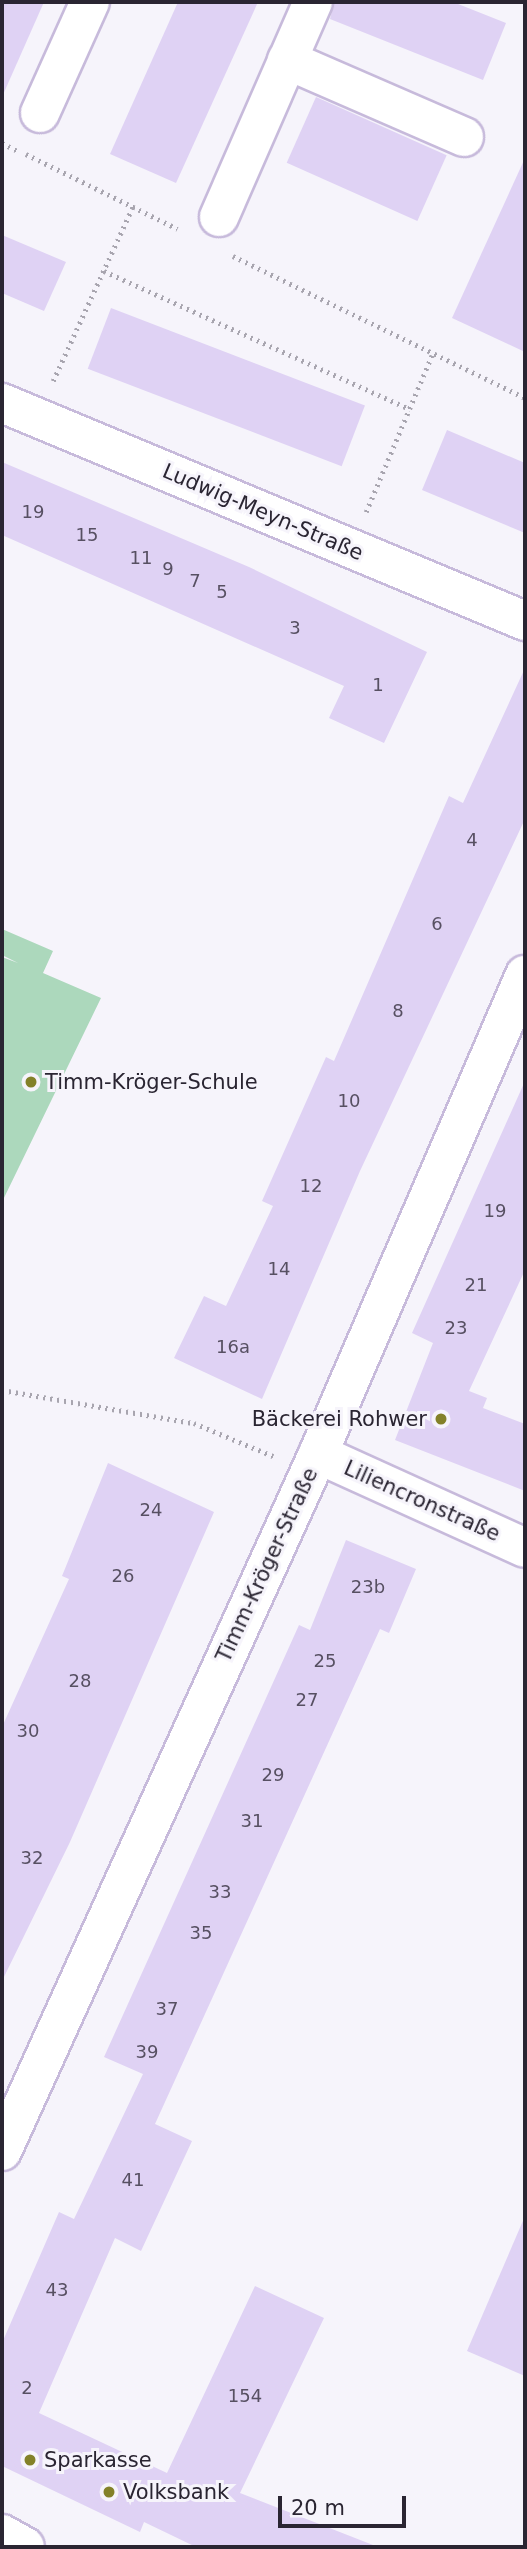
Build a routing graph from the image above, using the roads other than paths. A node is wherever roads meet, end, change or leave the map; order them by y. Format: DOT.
graph roads {
  1 [pos="90,2"];
  2 [pos="313,2"];
  3 [pos="288,60"];
  4 [pos="40,113"];
  5 [pos="464,138"];
  6 [pos="219,217"];
  7 [pos="2,403"];
  8 [pos="525,621"];
  9 [pos="525,975"];
  10 [pos="313,1464"];
  11 [pos="525,1548"];
  12 [pos="2,2151"];
  13 [pos="2,2534"];
  14 [pos="25,2547"];
  1 -- 4 [label="street"];
  2 -- 3 [label="street"];
  3 -- 5 [label="street"];
  3 -- 6 [label="street"];
  7 -- 8 [label="street, Ludwig-Meyn-Straße"];
  9 -- 10 [label="street, Timm-Kröger-Straße"];
  10 -- 11 [label="street, Liliencronstraße"];
  10 -- 12 [label="street, Timm-Kröger-Straße"];
  13 -- 14 [label="street"];
}
